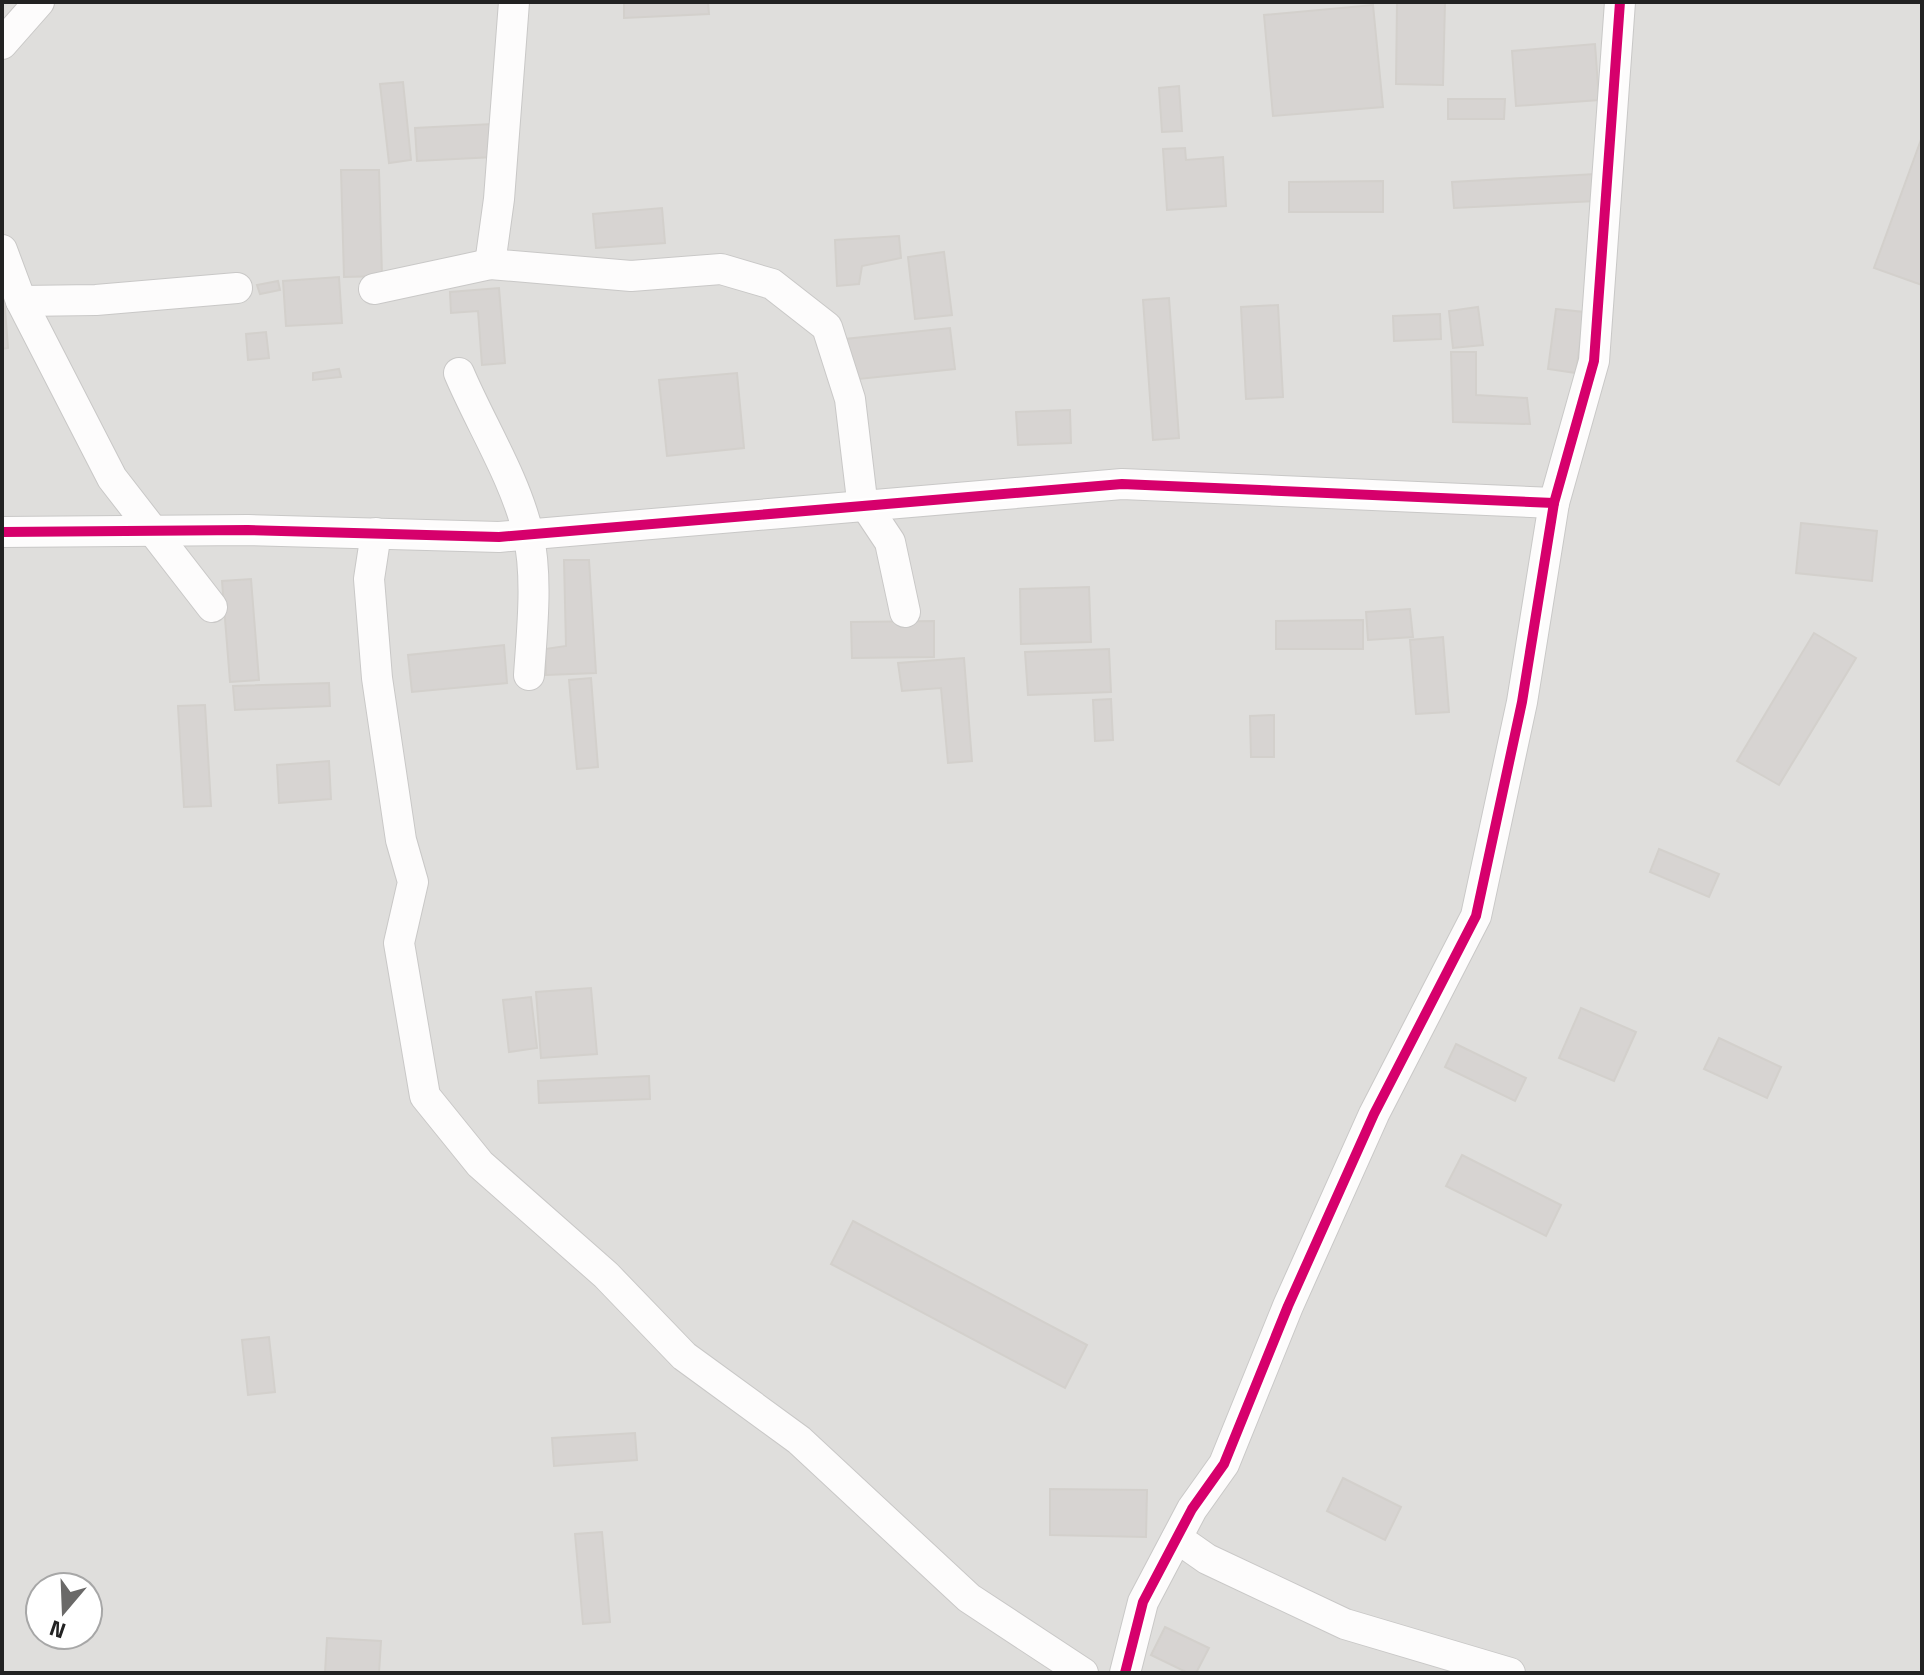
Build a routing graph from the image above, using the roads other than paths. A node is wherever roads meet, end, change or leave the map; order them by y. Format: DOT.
graph roads {
  1 [pos="39,2"];
  2 [pos="514,2"];
  3 [pos="1620,2"];
  4 [pos="2,44"];
  5 [pos="2,250"];
  6 [pos="490,264"];
  7 [pos="237,288"];
  8 [pos="374,289"];
  9 [pos="21,301"];
  10 [pos="459,373"];
  11 [pos="1554,503"];
  12 [pos="865,505"];
  13 [pos="154,531"];
  14 [pos="2,532"];
  15 [pos="376,533"];
  16 [pos="528,534"];
  17 [pos="212,607"];
  18 [pos="905,612"];
  19 [pos="529,675"];
  20 [pos="1177,1538"];
  21 [pos="1083,1673"];
  22 [pos="1125,1673"];
  23 [pos="1510,1673"];
  1 -- 4 [label="street"];
  2 -- 6 [label="street"];
  3 -- 11 [label="street"];
  5 -- 9 [label="street"];
  6 -- 8 [label="street"];
  6 -- 12 [label="street"];
  7 -- 9 [label="street"];
  9 -- 13 [label="street"];
  10 -- 16 [label="street"];
  11 -- 12 [label="street"];
  11 -- 20 [label="street"];
  12 -- 16 [label="street"];
  12 -- 18 [label="street"];
  13 -- 14 [label="street"];
  13 -- 15 [label="street"];
  13 -- 17 [label="street"];
  15 -- 16 [label="street"];
  15 -- 21 [label="street"];
  16 -- 19 [label="street"];
  20 -- 22 [label="street"];
  20 -- 23 [label="street"];
}
